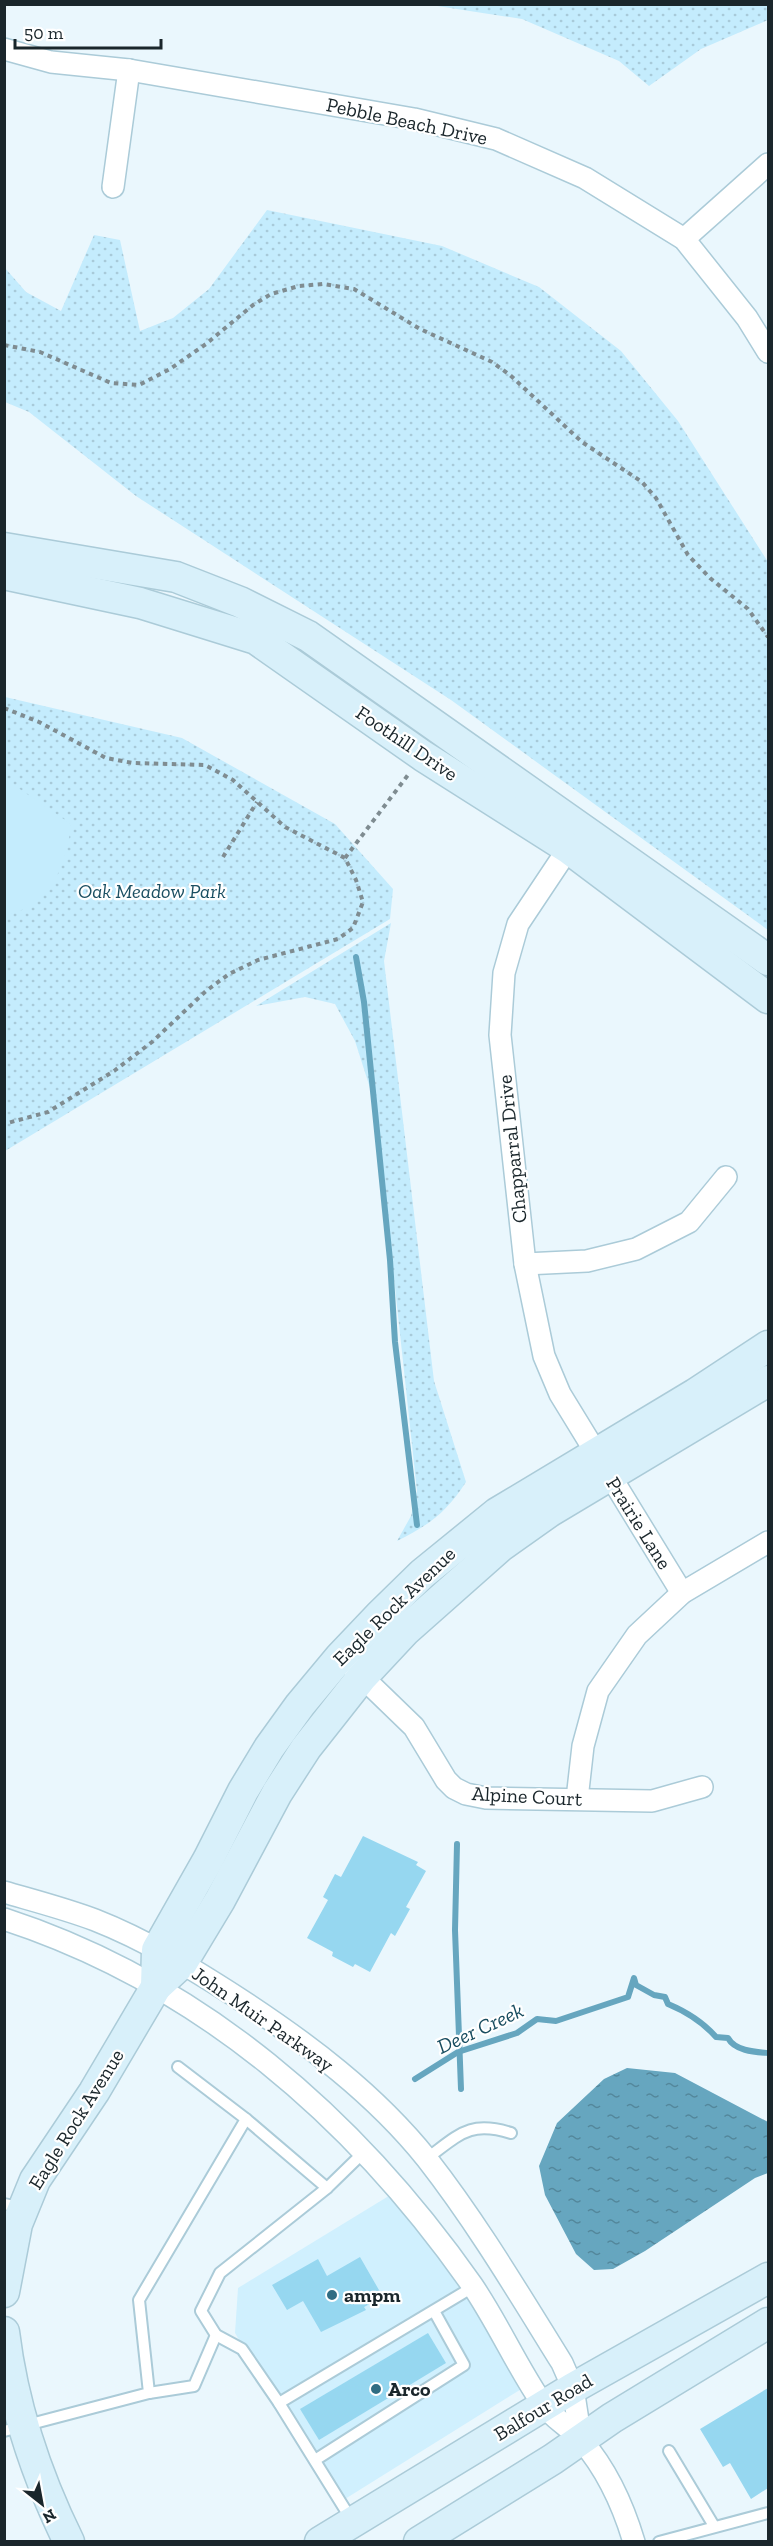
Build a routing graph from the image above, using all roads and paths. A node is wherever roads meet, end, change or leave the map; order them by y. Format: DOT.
graph roads {
  1 [pos="4,49"];
  2 [pos="129,70"];
  3 [pos="768,164"];
  4 [pos="112,187"];
  5 [pos="684,239"];
  6 [pos="4,345"];
  7 [pos="768,352"];
  8 [pos="4,548"];
  9 [pos="4,574"];
  10 [pos="768,637"];
  11 [pos="4,708"];
  12 [pos="423,756"];
  13 [pos="257,802"];
  14 [pos="575,838"];
  15 [pos="223,857"];
  16 [pos="345,858"];
  17 [pos="768,960"];
  18 [pos="768,998"];
  19 [pos="4,1124"];
  20 [pos="726,1178"];
  21 [pos="525,1264"];
  22 [pos="768,1346"];
  23 [pos="768,1381"];
  24 [pos="602,1464"];
  25 [pos="768,1542"];
  26 [pos="682,1593"];
  27 [pos="340,1657"];
  28 [pos="362,1677"];
  29 [pos="702,1786"];
  30 [pos="577,1799"];
  31 [pos="4,1892"];
  32 [pos="4,1919"];
  33 [pos="170,1956"];
  34 [pos="156,1987"];
  35 [pos="178,2067"];
  36 [pos="246,2119"];
  37 [pos="511,2133"];
  38 [pos="365,2151"];
  39 [pos="426,2158"];
  40 [pos="327,2188"];
  41 [pos="14,2206"];
  42 [pos="768,2278"];
  43 [pos="473,2287"];
  44 [pos="4,2292"];
  45 [pos="434,2310"];
  46 [pos="768,2323"];
  47 [pos="4,2332"];
  48 [pos="216,2335"];
  49 [pos="573,2388"];
  50 [pos="149,2393"];
  51 [pos="279,2403"];
  52 [pos="543,2406"];
  53 [pos="14,2428"];
  54 [pos="581,2440"];
  55 [pos="669,2451"];
  56 [pos="315,2460"];
  57 [pos="768,2513"];
  58 [pos="353,2522"];
  59 [pos="714,2526"];
  60 [pos="69,2541"];
  61 [pos="320,2541"];
  62 [pos="419,2541"];
  63 [pos="634,2541"];
  64 [pos="659,2541"];
  1 -- 2 [label="street, Pebble Beach Drive"];
  2 -- 4 [label="street"];
  2 -- 5 [label="street, Pebble Beach Drive"];
  3 -- 5 [label="street"];
  5 -- 7 [label="street, Pebble Beach Drive"];
  6 -- 10 [label="path"];
  8 -- 14 [label="street, Foothill Drive"];
  9 -- 12 [label="street, Foothill Drive"];
  11 -- 13 [label="path"];
  12 -- 14 [label="street, Foothill Drive"];
  12 -- 16 [label="path"];
  13 -- 15 [label="path"];
  13 -- 16 [label="path"];
  14 -- 17 [label="street, Foothill Drive"];
  14 -- 18 [label="street, Foothill Drive"];
  14 -- 21 [label="street, Chapparral Drive"];
  16 -- 19 [label="path"];
  20 -- 21 [label="street"];
  21 -- 24 [label="street, Chapparral Drive"];
  22 -- 24 [label="street, Eagle Rock Avenue"];
  23 -- 24 [label="street, Eagle Rock Avenue"];
  24 -- 26 [label="street, Prairie Lane"];
  24 -- 27 [label="street, Eagle Rock Avenue"];
  24 -- 28 [label="street, Eagle Rock Avenue"];
  25 -- 26 [label="street"];
  26 -- 30 [label="street"];
  27 -- 28 [label="street, Alpine Court"];
  27 -- 33 [label="street, Eagle Rock Avenue"];
  28 -- 30 [label="street, Alpine Court"];
  28 -- 33 [label="street, Eagle Rock Avenue"];
  29 -- 30 [label="street, Alpine Court"];
  31 -- 33 [label="street, John Muir Parkway"];
  32 -- 34 [label="street, John Muir Parkway"];
  33 -- 34 [label="street, Eagle Rock Avenue"];
  33 -- 39 [label="street, John Muir Parkway"];
  34 -- 38 [label="street, John Muir Parkway"];
  34 -- 41 [label="street, Eagle Rock Avenue"];
  35 -- 36 [label="lane"];
  36 -- 40 [label="lane"];
  36 -- 50 [label="lane"];
  37 -- 39 [label="lane"];
  38 -- 40 [label="lane"];
  38 -- 43 [label="street, John Muir Parkway"];
  39 -- 49 [label="street, John Muir Parkway"];
  40 -- 48 [label="lane"];
  41 -- 44 [label="street, Eagle Rock Avenue"];
  42 -- 49 [label="street, Balfour Road"];
  43 -- 45 [label="lane"];
  43 -- 52 [label="street, John Muir Parkway"];
  45 -- 51 [label="lane"];
  45 -- 56 [label="lane"];
  46 -- 54 [label="street"];
  47 -- 53 [label="street"];
  48 -- 50 [label="lane"];
  48 -- 51 [label="lane"];
  49 -- 52 [label="street, Balfour Road"];
  49 -- 54 [label="street, John Muir Parkway"];
  50 -- 53 [label="lane"];
  51 -- 56 [label="lane"];
  52 -- 54 [label="street, John Muir Parkway"];
  52 -- 58 [label="street, Balfour Road"];
  53 -- 60 [label="street"];
  54 -- 62 [label="street"];
  54 -- 63 [label="street, John Muir Parkway"];
  55 -- 59 [label="lane"];
  56 -- 58 [label="lane"];
  57 -- 59 [label="lane"];
  58 -- 61 [label="street, Balfour Road"];
  59 -- 64 [label="lane"];
}
